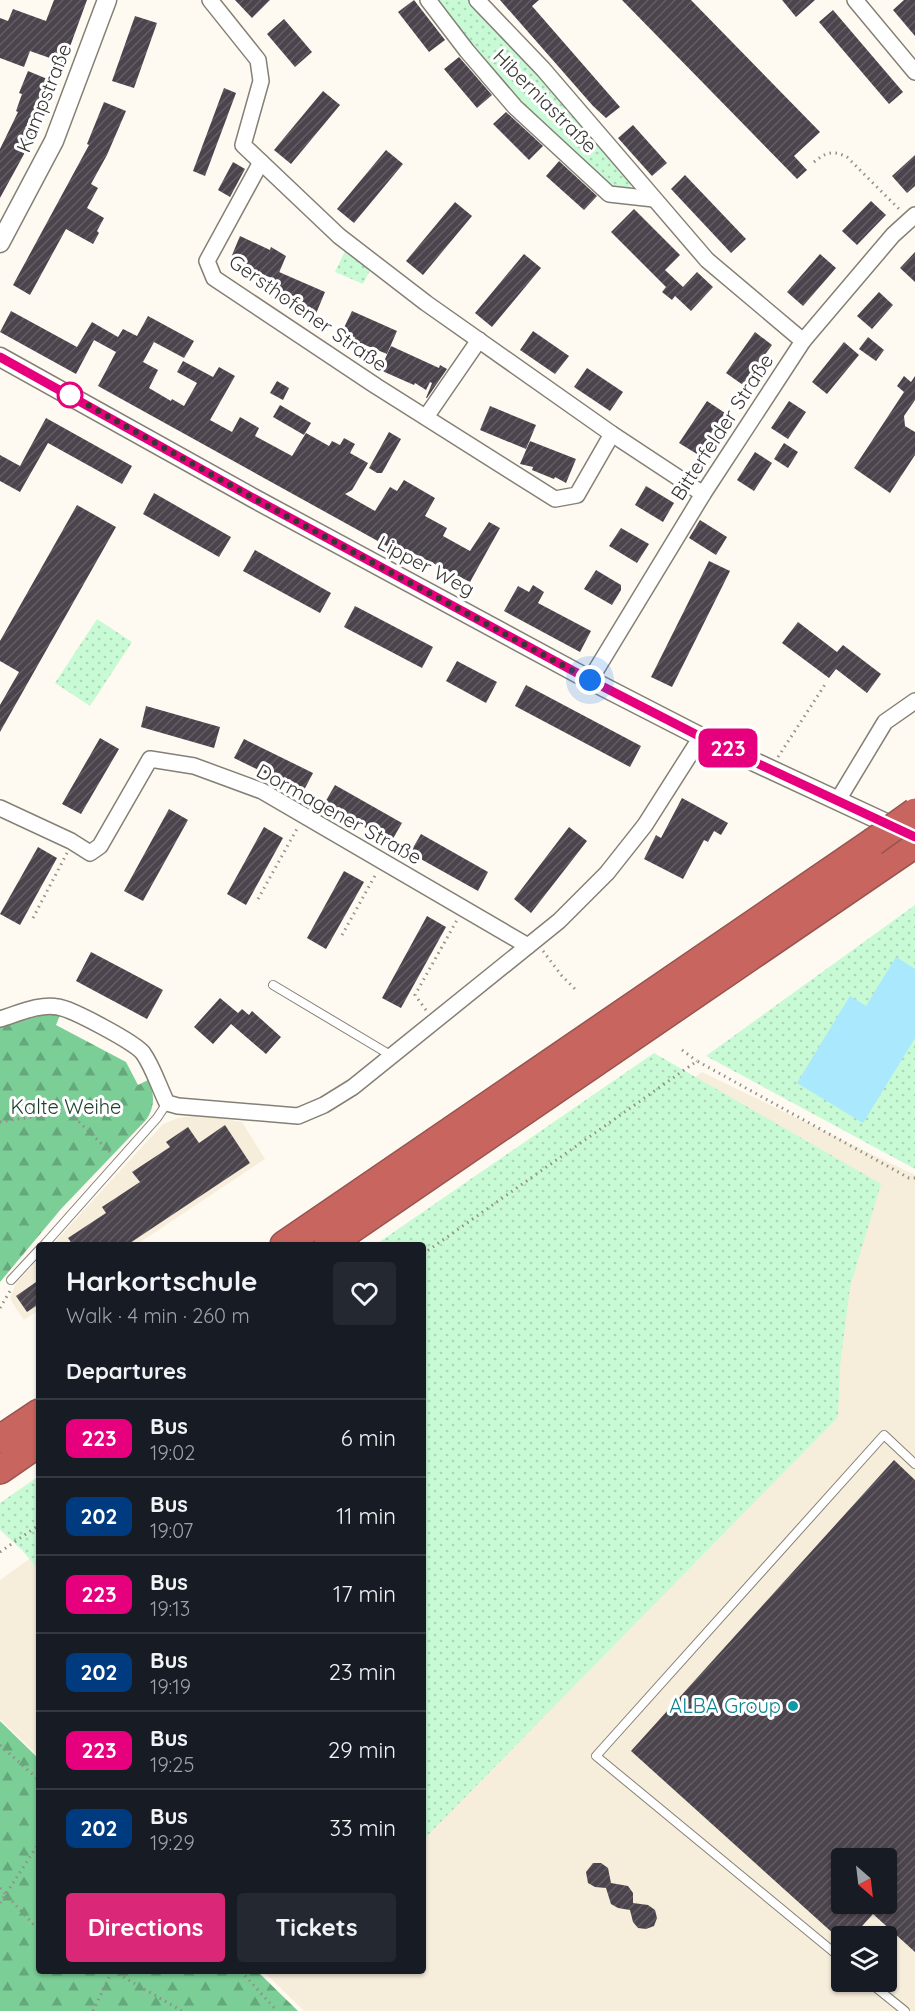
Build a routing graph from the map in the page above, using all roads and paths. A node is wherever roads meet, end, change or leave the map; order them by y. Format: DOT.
graph roads {
  1 [pos="107,0"];
  2 [pos="210,0"];
  3 [pos="428,0"];
  4 [pos="477,0"];
  5 [pos="855,0"];
  6 [pos="915,72"];
  7 [pos="261,162"];
  8 [pos="814,162"];
  9 [pos="654,199"];
  10 [pos="912,218"];
  11 [pos="0,243"];
  12 [pos="479,340"];
  13 [pos="803,340"];
  14 [pos="0,357"];
  15 [pos="426,417"];
  16 [pos="612,434"];
  17 [pos="704,494"];
  18 [pos="590,680"];
  19 [pos="826,683"];
  20 [pos="915,700"];
  21 [pos="701,737"];
  22 [pos="770,769"];
  23 [pos="838,800"];
  24 [pos="0,808"];
  25 [pos="915,812"];
  26 [pos="304,816"];
  27 [pos="73,843"];
  28 [pos="909,845"];
  29 [pos="383,862"];
  30 [pos="258,899"];
  31 [pos="463,909"];
  32 [pos="33,918"];
  33 [pos="342,935"];
  34 [pos="531,943"];
  35 [pos="273,985"];
  36 [pos="574,989"];
  37 [pos="0,1019"];
  38 [pos="434,1021"];
  39 [pos="681,1050"];
  40 [pos="392,1056"];
  41 [pos="697,1061"];
  42 [pos="167,1103"];
  43 [pos="0,1122"];
  44 [pos="119,1161"];
  45 [pos="915,1178"];
  46 [pos="47,1242"];
  47 [pos="288,1242"];
  48 [pos="332,1242"];
  49 [pos="426,1252"];
  50 [pos="36,1253"];
  51 [pos="11,1280"];
  52 [pos="0,1308"];
  53 [pos="36,1415"];
  54 [pos="0,1439"];
  55 [pos="36,1445"];
  56 [pos="915,1464"];
  57 [pos="0,1470"];
  58 [pos="36,1527"];
  59 [pos="0,1552"];
  60 [pos="0,1745"];
  61 [pos="36,1777"];
  62 [pos="36,1848"];
  63 [pos="0,1888"];
  64 [pos="6,1894"];
  65 [pos="0,1903"];
  66 [pos="36,1926"];
  67 [pos="831,1950"];
  68 [pos="112,1974"];
  69 [pos="118,1974"];
  70 [pos="244,1974"];
  71 [pos="881,1992"];
  72 [pos="93,2011"];
  73 [pos="182,2011"];
  74 [pos="277,2011"];
  75 [pos="905,2011"];
  1 -- 11 [label="street, Kampstraße"];
  2 -- 7 [label="street"];
  3 -- 9 [label="street, Hiberniastraße"];
  4 -- 9 [label="street, Hiberniastraße"];
  5 -- 6 [label="street"];
  7 -- 12 [label="street"];
  7 -- 15 [label="street, Gersthofener Straße"];
  8 -- 10 [label="path"];
  9 -- 13 [label="street, Hiberniastraße"];
  10 -- 13 [label="street, Bitterfelder Straße"];
  12 -- 15 [label="street"];
  12 -- 16 [label="street"];
  13 -- 17 [label="street, Bitterfelder Straße"];
  14 -- 18 [label="street, Lipper Weg"];
  15 -- 16 [label="street, Gersthofener Straße"];
  16 -- 17 [label="street"];
  17 -- 18 [label="street, Bitterfelder Straße"];
  18 -- 21 [label="street, Lipper Weg"];
  19 -- 22 [label="path"];
  20 -- 23 [label="street"];
  21 -- 22 [label="street, Lipper Weg"];
  21 -- 34 [label="street"];
  22 -- 23 [label="street, Lipper Weg"];
  23 -- 28 [label="street, Lipper Weg"];
  24 -- 27 [label="street, Dormagener Straße"];
  25 -- 47 [label="highway, bridge"];
  26 -- 27 [label="street, Dormagener Straße"];
  26 -- 29 [label="street, Dormagener Straße"];
  26 -- 30 [label="path"];
  27 -- 32 [label="path"];
  28 -- 48 [label="highway"];
  29 -- 31 [label="street, Dormagener Straße"];
  29 -- 33 [label="path"];
  31 -- 34 [label="street, Dormagener Straße"];
  31 -- 38 [label="path"];
  34 -- 36 [label="path"];
  34 -- 38 [label="street"];
  35 -- 40 [label="lane"];
  37 -- 42 [label="street"];
  38 -- 40 [label="street"];
  39 -- 41 [label="path"];
  40 -- 42 [label="street"];
  41 -- 45 [label="path"];
  41 -- 49 [label="path"];
  42 -- 44 [label="lane"];
  43 -- 44 [label="path"];
  44 -- 46 [label="lane"];
  50 -- 51 [label="lane"];
  51 -- 52 [label="path"];
  53 -- 54 [label="highway"];
  55 -- 57 [label="highway"];
  56 -- 67 [label="lane"];
  58 -- 59 [label="path"];
  60 -- 61 [label="path"];
  62 -- 64 [label="path"];
  63 -- 64 [label="path"];
  64 -- 65 [label="path"];
  64 -- 66 [label="path"];
  68 -- 72 [label="path"];
  69 -- 73 [label="path"];
  70 -- 74 [label="path"];
  71 -- 75 [label="lane"];
}
